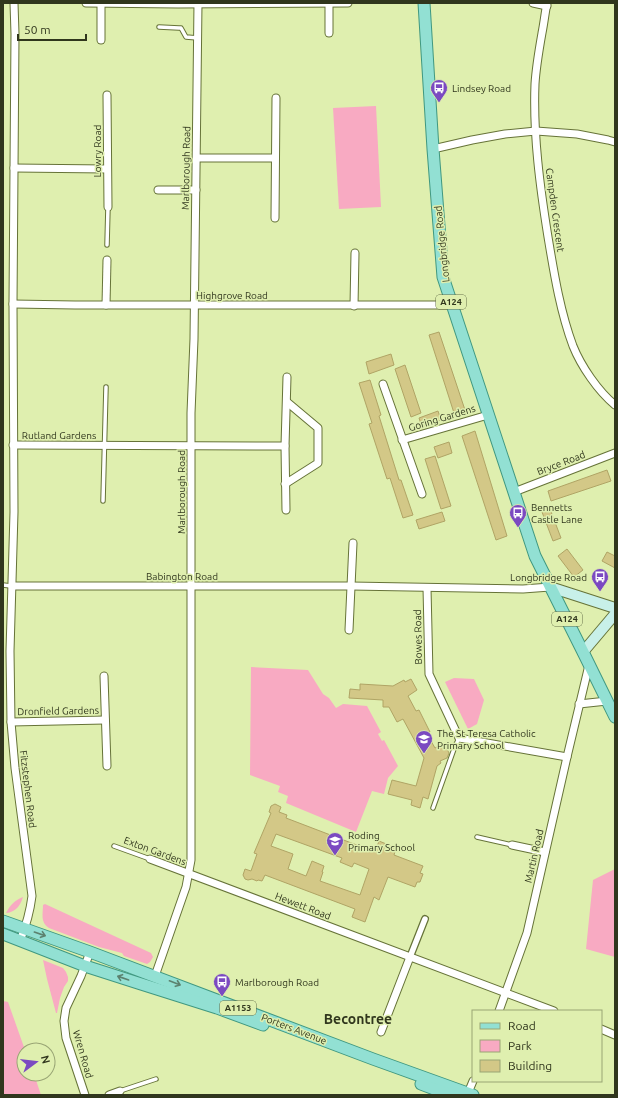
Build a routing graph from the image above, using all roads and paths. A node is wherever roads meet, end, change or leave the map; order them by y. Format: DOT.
graph roads {
  1 [pos="14,3"];
  2 [pos="86,3"];
  3 [pos="101,3"];
  4 [pos="329,3"];
  5 [pos="348,3"];
  6 [pos="424,3"];
  7 [pos="533,3"];
  8 [pos="198,4"];
  9 [pos="547,4"];
  10 [pos="159,27"];
  11 [pos="329,33"];
  12 [pos="198,38"];
  13 [pos="101,40"];
  14 [pos="107,95"];
  15 [pos="276,98"];
  16 [pos="536,131"];
  17 [pos="615,142"];
  18 [pos="433,149"];
  19 [pos="197,158"];
  20 [pos="276,158"];
  21 [pos="14,168"];
  22 [pos="107,168"];
  23 [pos="158,190"];
  24 [pos="196,190"];
  25 [pos="108,207"];
  26 [pos="275,218"];
  27 [pos="107,245"];
  28 [pos="355,253"];
  29 [pos="107,260"];
  30 [pos="13,304"];
  31 [pos="106,305"];
  32 [pos="194,305"];
  33 [pos="452,305"];
  34 [pos="354,306"];
  35 [pos="288,377"];
  36 [pos="383,384"];
  37 [pos="106,387"];
  38 [pos="287,402"];
  39 [pos="615,405"];
  40 [pos="488,414"];
  41 [pos="402,440"];
  42 [pos="105,444"];
  43 [pos="13,445"];
  44 [pos="191,445"];
  45 [pos="285,446"];
  46 [pos="615,453"];
  47 [pos="285,484"];
  48 [pos="514,492"];
  49 [pos="422,494"];
  50 [pos="103,501"];
  51 [pos="286,510"];
  52 [pos="353,543"];
  53 [pos="3,585"];
  54 [pos="12,586"];
  55 [pos="192,586"];
  56 [pos="351,586"];
  57 [pos="550,587"];
  58 [pos="428,588"];
  59 [pos="615,608"];
  60 [pos="615,614"];
  61 [pos="349,630"];
  62 [pos="583,652"];
  63 [pos="589,664"];
  64 [pos="104,676"];
  65 [pos="607,701"];
  66 [pos="580,704"];
  67 [pos="615,717"];
  68 [pos="105,720"];
  69 [pos="11,722"];
  70 [pos="459,738"];
  71 [pos="566,757"];
  72 [pos="107,766"];
  73 [pos="433,808"];
  74 [pos="477,837"];
  75 [pos="512,845"];
  76 [pos="114,846"];
  77 [pos="545,852"];
  78 [pos="150,859"];
  79 [pos="189,874"];
  80 [pos="425,919"];
  81 [pos="3,921"];
  82 [pos="25,929"];
  83 [pos="3,934"];
  84 [pos="20,941"];
  85 [pos="90,952"];
  86 [pos="410,957"];
  87 [pos="85,966"];
  88 [pos="155,976"];
  89 [pos="506,993"];
  90 [pos="499,1010"];
  91 [pos="551,1010"];
  92 [pos="602,1029"];
  93 [pos="381,1032"];
  94 [pos="615,1035"];
  95 [pos="156,1079"];
  96 [pos="473,1082"];
  97 [pos="120,1091"];
  98 [pos="470,1094"];
  99 [pos="85,1095"];
  100 [pos="109,1095"];
  101 [pos="450,1095"];
  1 -- 21 [label="street, Fitzstephen Road"];
  2 -- 3 [label="street"];
  3 -- 8 [label="street"];
  3 -- 13 [label="street"];
  4 -- 5 [label="street"];
  4 -- 8 [label="street"];
  4 -- 11 [label="street"];
  6 -- 18 [label="main road, Longbridge Road / A124"];
  7 -- 9 [label="street"];
  8 -- 12 [label="street, Marlborough Road"];
  9 -- 16 [label="street, Campden Crescent"];
  10 -- 12 [label="lane"];
  12 -- 19 [label="street, Marlborough Road"];
  14 -- 22 [label="street, Lowry Road"];
  15 -- 20 [label="street"];
  16 -- 17 [label="street"];
  16 -- 18 [label="street"];
  16 -- 39 [label="street, Campden Crescent"];
  18 -- 33 [label="main road, Longbridge Road / A124"];
  19 -- 20 [label="street"];
  19 -- 24 [label="street, Marlborough Road"];
  20 -- 26 [label="street"];
  21 -- 22 [label="street"];
  21 -- 30 [label="street, Fitzstephen Road"];
  22 -- 25 [label="street, Lowry Road"];
  23 -- 24 [label="street"];
  24 -- 32 [label="street, Marlborough Road"];
  25 -- 27 [label="lane"];
  28 -- 34 [label="street"];
  29 -- 31 [label="street"];
  30 -- 31 [label="street, Highgrove Road"];
  30 -- 43 [label="street, Fitzstephen Road"];
  31 -- 32 [label="street, Highgrove Road"];
  32 -- 34 [label="street, Highgrove Road"];
  32 -- 44 [label="street, Marlborough Road"];
  33 -- 34 [label="street, Highgrove Road"];
  33 -- 40 [label="main road, Longbridge Road / A124"];
  35 -- 38 [label="street"];
  36 -- 41 [label="street, Goring Gardens"];
  37 -- 42 [label="lane, Rutland Gardens"];
  38 -- 45 [label="street"];
  38 -- 47 [label="street"];
  40 -- 41 [label="street, Goring Gardens"];
  40 -- 48 [label="main road, Longbridge Road / A124"];
  41 -- 49 [label="street, Goring Gardens"];
  42 -- 43 [label="street, Rutland Gardens"];
  42 -- 44 [label="street, Rutland Gardens"];
  42 -- 50 [label="lane, Rutland Gardens"];
  43 -- 54 [label="street, Fitzstephen Road"];
  44 -- 45 [label="street, Rutland Gardens"];
  44 -- 55 [label="street, Marlborough Road"];
  45 -- 47 [label="street"];
  46 -- 48 [label="street, Bryce Road"];
  47 -- 51 [label="street"];
  48 -- 57 [label="main road, Longbridge Road / A124"];
  52 -- 56 [label="street"];
  53 -- 54 [label="lane"];
  54 -- 55 [label="street, Babington Road"];
  54 -- 69 [label="street, Fitzstephen Road"];
  55 -- 56 [label="street, Babington Road"];
  55 -- 79 [label="street, Marlborough Road"];
  56 -- 58 [label="street, Babington Road"];
  56 -- 61 [label="street"];
  57 -- 58 [label="street, Babington Road"];
  57 -- 59 [label="main road"];
  57 -- 62 [label="main road, Longbridge Road / A124"];
  58 -- 70 [label="street, Bowes Road"];
  60 -- 62 [label="main road"];
  62 -- 63 [label="main road, A124"];
  63 -- 65 [label="main road, A124"];
  63 -- 66 [label="street, Martin Road"];
  64 -- 68 [label="street, Dronfield Gardens"];
  65 -- 66 [label="street"];
  65 -- 67 [label="main road, A124"];
  66 -- 71 [label="street, Martin Road"];
  68 -- 69 [label="street, Dronfield Gardens"];
  68 -- 72 [label="street, Dronfield Gardens"];
  69 -- 82 [label="street, Fitzstephen Road"];
  70 -- 71 [label="street"];
  70 -- 73 [label="lane"];
  71 -- 77 [label="street, Martin Road"];
  74 -- 75 [label="lane"];
  75 -- 77 [label="street"];
  76 -- 78 [label="lane, Exton Gardens"];
  77 -- 89 [label="street, Martin Road"];
  78 -- 79 [label="street, Exton Gardens"];
  79 -- 86 [label="street, Hewett Road"];
  79 -- 88 [label="street, Marlborough Road"];
  80 -- 86 [label="street"];
  81 -- 82 [label="main road, Porters Avenue / A1153"];
  82 -- 84 [label="street"];
  82 -- 85 [label="main road, Porters Avenue / A1153, one-way"];
  83 -- 84 [label="main road, Porters Avenue / A1153"];
  84 -- 87 [label="main road, Porters Avenue / A1153"];
  85 -- 87 [label="street, Wren Road"];
  85 -- 88 [label="main road, Porters Avenue / A1153"];
  86 -- 89 [label="street, Hewett Road"];
  86 -- 93 [label="street"];
  87 -- 99 [label="street, Wren Road"];
  101 -- 87 [label="main road, Porters Avenue / A1153, one-way"];
  88 -- 98 [label="main road, Porters Avenue / A1153, one-way"];
  89 -- 90 [label="street, Martin Road"];
  89 -- 91 [label="street, Hewett Road"];
  92 -- 94 [label="street"];
  95 -- 97 [label="lane"];
  96 -- 98 [label="street"];
  97 -- 100 [label="street"];
}
